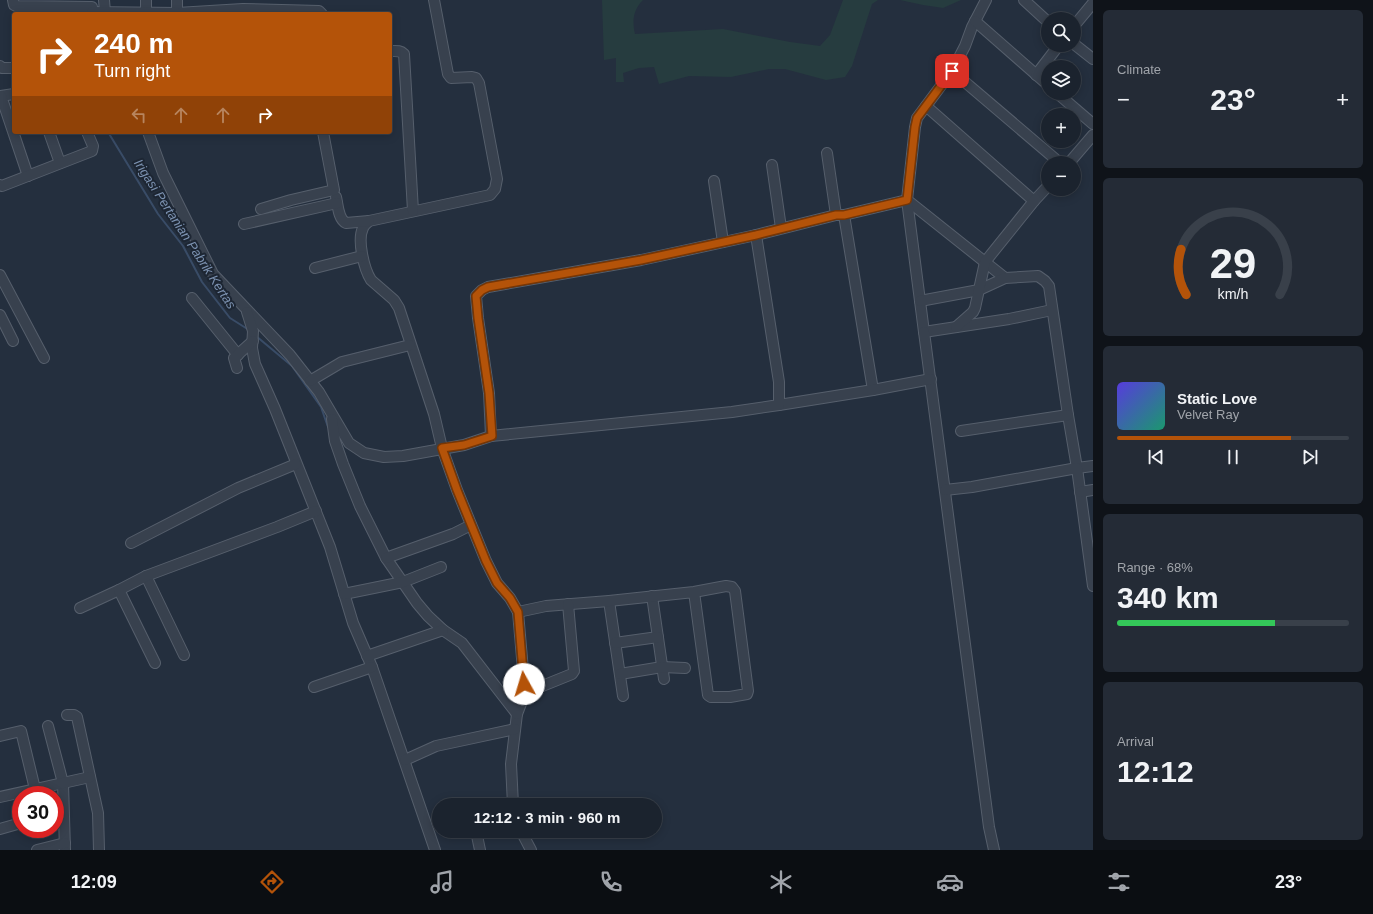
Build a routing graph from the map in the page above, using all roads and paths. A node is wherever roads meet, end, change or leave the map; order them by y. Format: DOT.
graph roads {
  1 [pos="13,0"];
  2 [pos="104,0"];
  3 [pos="146,0"];
  4 [pos="177,0"];
  5 [pos="434,0"];
  6 [pos="986,0"];
  7 [pos="1024,0"];
  8 [pos="1091,3"];
  9 [pos="242,4"];
  10 [pos="92,8"];
  11 [pos="105,12"];
  12 [pos="146,12"];
  13 [pos="177,12"];
  14 [pos="220,12"];
  15 [pos="320,12"];
  16 [pos="1041,16"];
  17 [pos="1081,17"];
  18 [pos="974,22"];
  19 [pos="1081,50"];
  20 [pos="392,51"];
  21 [pos="1054,52"];
  22 [pos="1093,59"];
  23 [pos="0,66"];
  24 [pos="12,68"];
  25 [pos="952,71"];
  26 [pos="1036,75"];
  27 [pos="1041,79"];
  28 [pos="12,94"];
  29 [pos="1,96"];
  30 [pos="1065,100"];
  31 [pos="926,106"];
  32 [pos="1093,124"];
  33 [pos="12,129"];
  34 [pos="14,134"];
  35 [pos="50,134"];
  36 [pos="88,134"];
  37 [pos="149,134"];
  38 [pos="322,134"];
  39 [pos="1093,134"];
  40 [pos="827,153"];
  41 [pos="1052,156"];
  42 [pos="1075,156"];
  43 [pos="60,164"];
  44 [pos="772,165"];
  45 [pos="28,176"];
  46 [pos="714,181"];
  47 [pos="0,185"];
  48 [pos="334,190"];
  49 [pos="1041,194"];
  50 [pos="907,200"];
  51 [pos="1034,201"];
  52 [pos="337,204"];
  53 [pos="261,208"];
  54 [pos="413,211"];
  55 [pos="840,215"];
  56 [pos="369,221"];
  57 [pos="244,224"];
  58 [pos="781,228"];
  59 [pos="756,235"];
  60 [pos="723,242"];
  61 [pos="362,256"];
  62 [pos="985,262"];
  63 [pos="315,268"];
  64 [pos="0,275"];
  65 [pos="1005,278"];
  66 [pos="2,286"];
  67 [pos="979,290"];
  68 [pos="192,298"];
  69 [pos="920,301"];
  70 [pos="246,310"];
  71 [pos="1052,310"];
  72 [pos="0,315"];
  73 [pos="956,327"];
  74 [pos="924,332"];
  75 [pos="253,336"];
  76 [pos="13,341"];
  77 [pos="410,345"];
  78 [pos="238,355"];
  79 [pos="44,358"];
  80 [pos="237,368"];
  81 [pos="931,379"];
  82 [pos="310,381"];
  83 [pos="873,390"];
  84 [pos="779,405"];
  85 [pos="332,415"];
  86 [pos="1068,415"];
  87 [pos="961,431"];
  88 [pos="492,436"];
  89 [pos="442,448"];
  90 [pos="296,464"];
  91 [pos="1093,466"];
  92 [pos="1077,468"];
  93 [pos="945,490"];
  94 [pos="1093,490"];
  95 [pos="1080,492"];
  96 [pos="316,511"];
  97 [pos="471,525"];
  98 [pos="131,543"];
  99 [pos="386,558"];
  100 [pos="441,567"];
  101 [pos="146,576"];
  102 [pos="403,582"];
  103 [pos="1093,586"];
  104 [pos="119,590"];
  105 [pos="694,592"];
  106 [pos="344,594"];
  107 [pos="652,596"];
  108 [pos="609,601"];
  109 [pos="568,604"];
  110 [pos="80,608"];
  111 [pos="518,612"];
  112 [pos="443,630"];
  113 [pos="658,637"];
  114 [pos="616,643"];
  115 [pos="184,655"];
  116 [pos="367,656"];
  117 [pos="155,663"];
  118 [pos="372,667"];
  119 [pos="662,667"];
  120 [pos="685,668"];
  121 [pos="620,674"];
  122 [pos="664,679"];
  123 [pos="314,687"];
  124 [pos="525,694"];
  125 [pos="623,696"];
  126 [pos="517,714"];
  127 [pos="67,715"];
  128 [pos="48,726"];
  129 [pos="515,728"];
  130 [pos="0,736"];
  131 [pos="404,760"];
  132 [pos="90,777"];
  133 [pos="63,783"];
  134 [pos="34,786"];
  135 [pos="49,786"];
  136 [pos="63,786"];
  137 [pos="12,794"];
  138 [pos="0,797"];
  139 [pos="513,798"];
  140 [pos="12,826"];
  141 [pos="0,829"];
  142 [pos="477,838"];
  143 [pos="525,838"];
  144 [pos="65,847"];
  145 [pos="37,850"];
  146 [pos="99,850"];
  147 [pos="435,850"];
  148 [pos="480,850"];
  149 [pos="531,850"];
  150 [pos="994,850"];
  1 -- 10 [label="street"];
  2 -- 11 [label="street"];
  3 -- 12 [label="street"];
  4 -- 13 [label="street"];
  5 -- 54 [label="street"];
  6 -- 18 [label="street"];
  7 -- 16 [label="street"];
  8 -- 17 [label="street"];
  9 -- 14 [label="street"];
  9 -- 15 [label="street"];
  10 -- 11 [label="street"];
  18 -- 25 [label="street"];
  18 -- 26 [label="street"];
  19 -- 22 [label="street"];
  20 -- 54 [label="street"];
  21 -- 26 [label="street"];
  23 -- 24 [label="street"];
  25 -- 31 [label="street"];
  25 -- 41 [label="street"];
  26 -- 27 [label="street"];
  28 -- 29 [label="street"];
  29 -- 33 [label="street"];
  30 -- 32 [label="street"];
  31 -- 50 [label="street"];
  31 -- 51 [label="street"];
  34 -- 45 [label="street"];
  35 -- 43 [label="street"];
  36 -- 43 [label="street"];
  37 -- 70 [label="street"];
  38 -- 48 [label="street"];
  39 -- 42 [label="street"];
  40 -- 55 [label="street"];
  43 -- 45 [label="street"];
  44 -- 58 [label="street"];
  45 -- 47 [label="street"];
  46 -- 60 [label="street"];
  48 -- 52 [label="street"];
  48 -- 53 [label="street"];
  49 -- 51 [label="street"];
  50 -- 55 [label="street"];
  50 -- 62 [label="street"];
  50 -- 69 [label="street"];
  51 -- 62 [label="street"];
  52 -- 56 [label="street"];
  52 -- 57 [label="street"];
  54 -- 56 [label="street"];
  55 -- 58 [label="street"];
  55 -- 83 [label="street"];
  56 -- 61 [label="street"];
  58 -- 59 [label="street"];
  59 -- 60 [label="street"];
  59 -- 84 [label="street"];
  60 -- 88 [label="street"];
  61 -- 63 [label="street"];
  61 -- 77 [label="street"];
  62 -- 65 [label="street"];
  62 -- 67 [label="street"];
  64 -- 66 [label="street"];
  65 -- 67 [label="street"];
  65 -- 71 [label="street"];
  66 -- 79 [label="street"];
  67 -- 69 [label="street"];
  67 -- 73 [label="street"];
  68 -- 78 [label="street"];
  69 -- 74 [label="street"];
  70 -- 75 [label="street"];
  70 -- 82 [label="street"];
  71 -- 73 [label="street"];
  71 -- 86 [label="street"];
  72 -- 76 [label="street"];
  73 -- 74 [label="street"];
  74 -- 81 [label="street"];
  75 -- 78 [label="street"];
  75 -- 90 [label="street"];
  77 -- 82 [label="street"];
  77 -- 89 [label="street"];
  78 -- 80 [label="street"];
  81 -- 83 [label="street"];
  81 -- 93 [label="street"];
  82 -- 85 [label="street"];
  83 -- 84 [label="street"];
  84 -- 88 [label="street"];
  85 -- 89 [label="street"];
  85 -- 99 [label="street"];
  86 -- 87 [label="street"];
  86 -- 92 [label="street"];
  88 -- 89 [label="street"];
  89 -- 97 [label="street"];
  90 -- 96 [label="street"];
  90 -- 98 [label="street"];
  91 -- 92 [label="street"];
  92 -- 93 [label="street"];
  92 -- 95 [label="street"];
  93 -- 150 [label="street"];
  94 -- 95 [label="street"];
  95 -- 103 [label="street"];
  96 -- 101 [label="street"];
  96 -- 106 [label="street"];
  97 -- 99 [label="street"];
  97 -- 111 [label="street"];
  99 -- 102 [label="street"];
  100 -- 102 [label="street"];
  101 -- 104 [label="street"];
  101 -- 115 [label="street"];
  102 -- 106 [label="street"];
  102 -- 112 [label="street"];
  104 -- 110 [label="street"];
  104 -- 117 [label="street"];
  105 -- 105 [label="street"];
  105 -- 107 [label="street"];
  106 -- 116 [label="street"];
  107 -- 108 [label="street"];
  107 -- 113 [label="street"];
  108 -- 109 [label="street"];
  108 -- 114 [label="street"];
  109 -- 111 [label="street"];
  109 -- 124 [label="street"];
  111 -- 124 [label="street"];
  112 -- 116 [label="street"];
  112 -- 126 [label="street"];
  113 -- 114 [label="street"];
  113 -- 119 [label="street"];
  114 -- 121 [label="street"];
  116 -- 118 [label="street"];
  118 -- 123 [label="street"];
  118 -- 131 [label="street"];
  119 -- 120 [label="street"];
  119 -- 121 [label="street"];
  119 -- 122 [label="street"];
  121 -- 125 [label="street"];
  124 -- 126 [label="street"];
  126 -- 129 [label="street"];
  127 -- 132 [label="street"];
  128 -- 133 [label="street"];
  129 -- 131 [label="street"];
  129 -- 139 [label="street"];
  130 -- 134 [label="street"];
  131 -- 147 [label="street"];
  132 -- 133 [label="street"];
  132 -- 146 [label="street"];
  133 -- 135 [label="street"];
  133 -- 136 [label="street"];
  137 -- 138 [label="street"];
  140 -- 141 [label="street"];
  142 -- 148 [label="street"];
  143 -- 149 [label="street"];
  144 -- 145 [label="street"];
}
